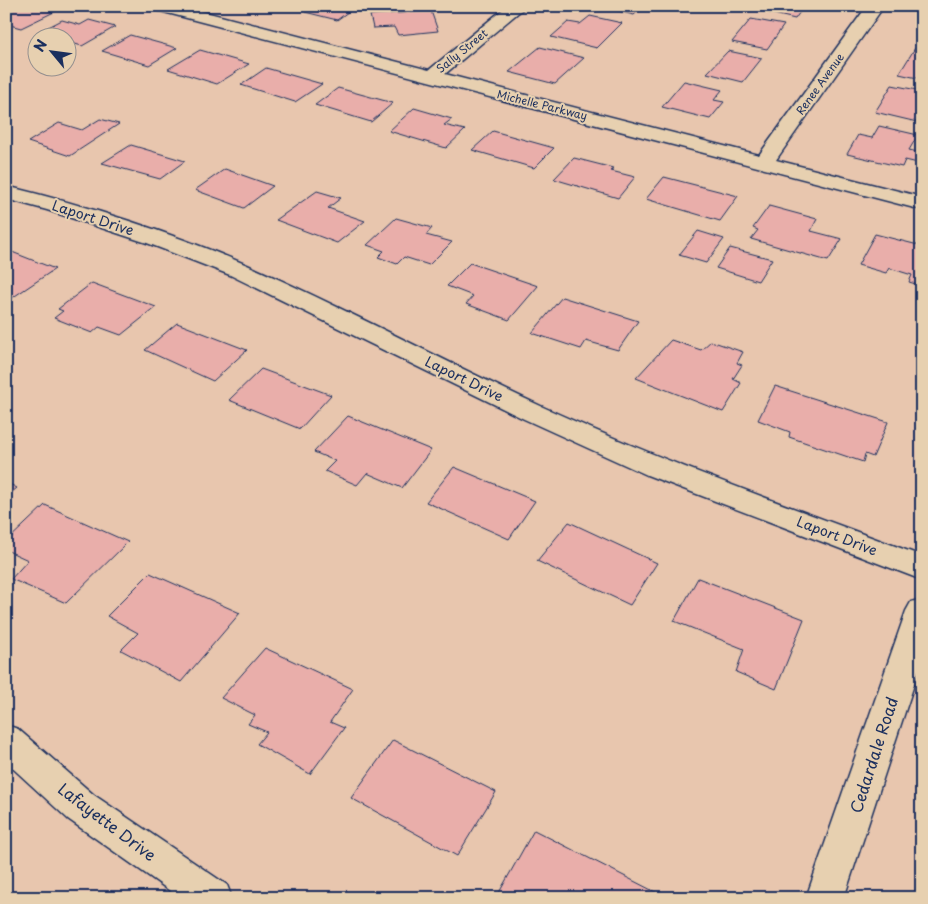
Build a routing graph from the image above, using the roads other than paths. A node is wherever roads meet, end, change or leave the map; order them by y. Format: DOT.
graph roads {
  1 [pos="162,6"];
  2 [pos="518,6"];
  3 [pos="876,6"];
  4 [pos="431,76"];
  5 [pos="764,162"];
  6 [pos="6,192"];
  7 [pos="922,204"];
  8 [pos="922,568"];
  9 [pos="922,612"];
  10 [pos="6,740"];
  11 [pos="213,898"];
  12 [pos="825,898"];
  1 -- 4 [label="street, Michelle Parkway"];
  2 -- 4 [label="street, Sally Street"];
  3 -- 5 [label="street, Renee Avenue"];
  4 -- 5 [label="street, Michelle Parkway"];
  5 -- 7 [label="street, Michelle Parkway"];
  6 -- 8 [label="street, Laport Drive"];
  9 -- 12 [label="street, Cedardale Road"];
  10 -- 11 [label="street, Lafayette Drive"];
}
